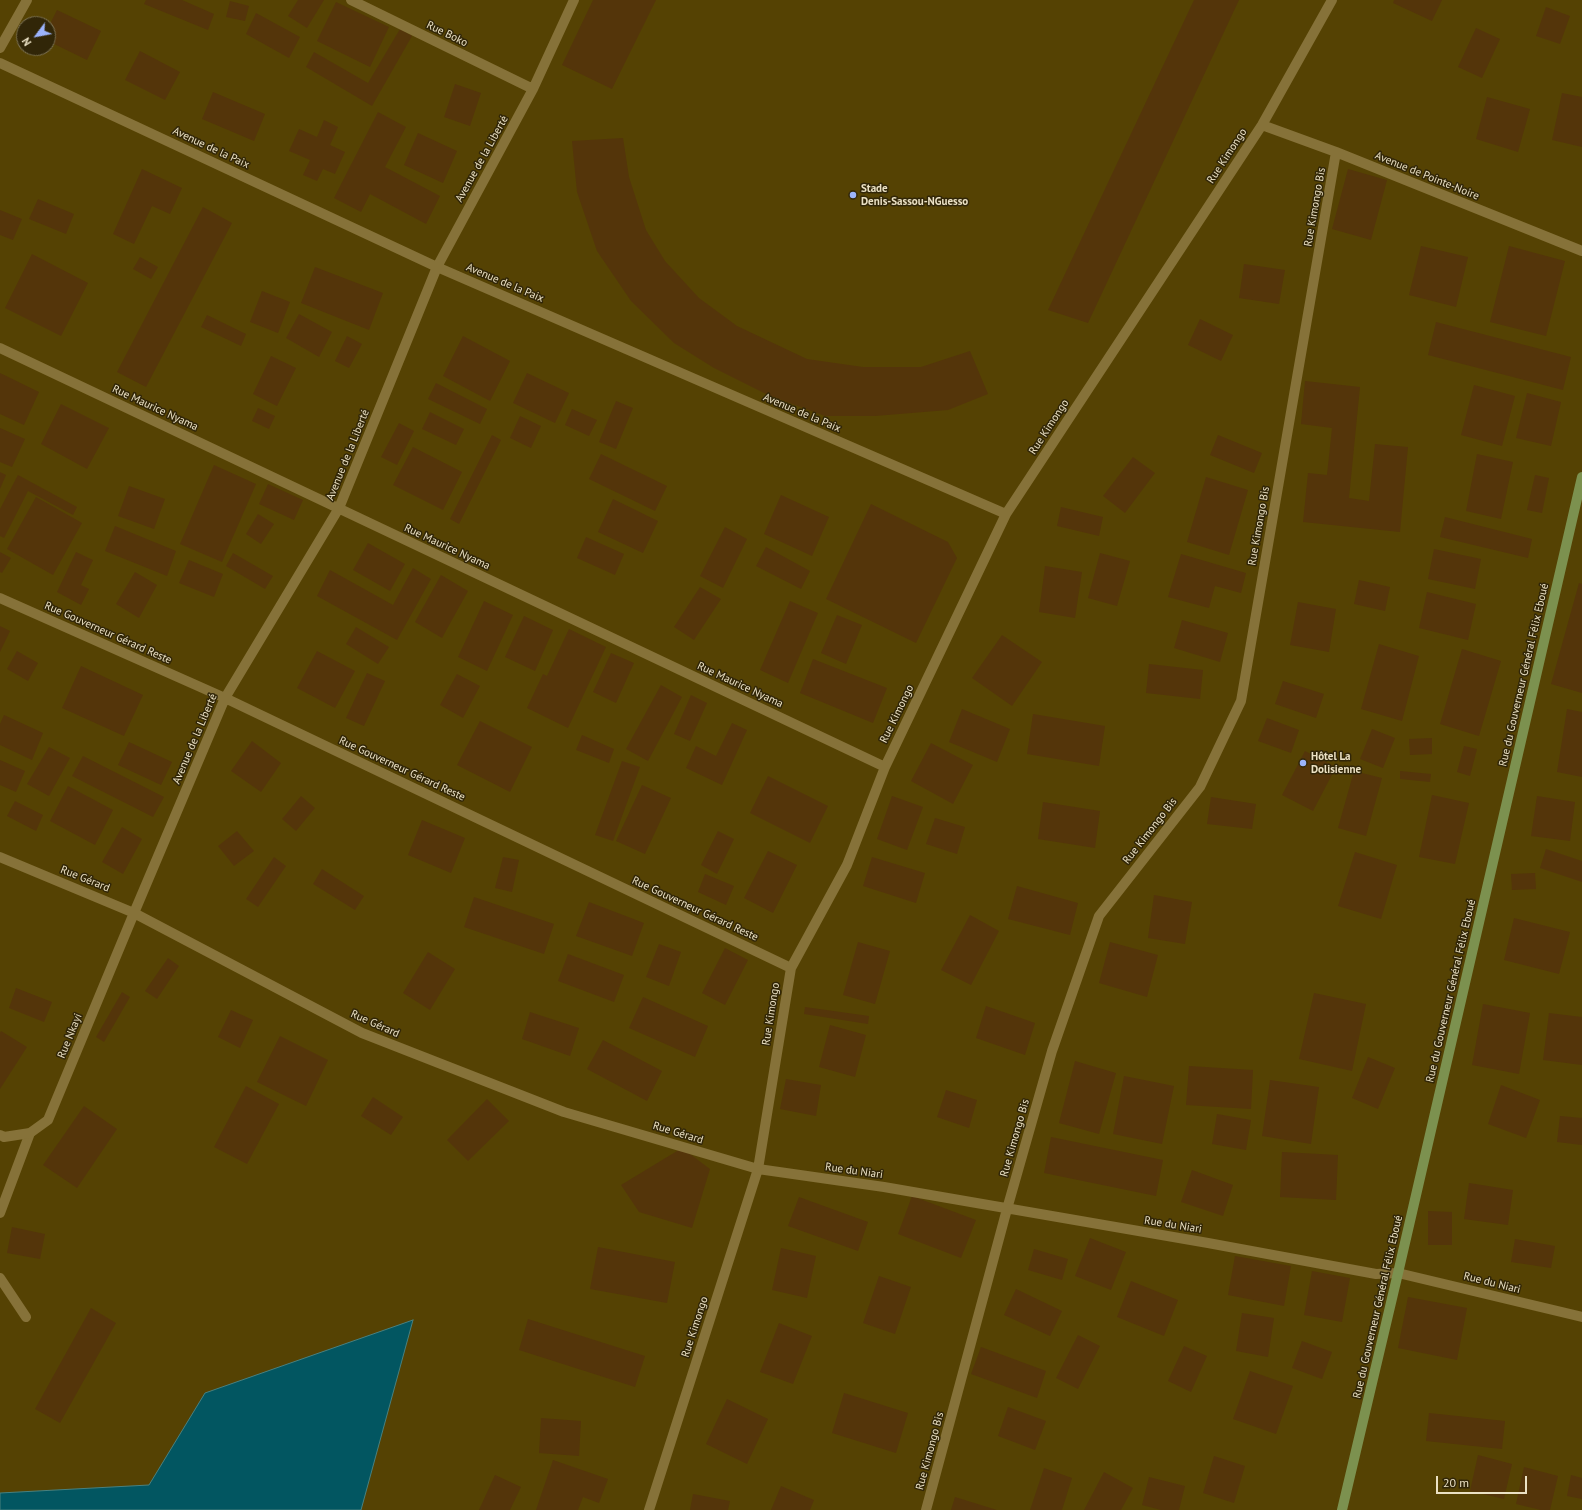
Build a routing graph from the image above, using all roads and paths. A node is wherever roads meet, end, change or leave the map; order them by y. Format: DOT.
graph roads {
  1 [pos="27,0"];
  2 [pos="350,0"];
  3 [pos="574,0"];
  4 [pos="1332,0"];
  5 [pos="0,48"];
  6 [pos="0,62"];
  7 [pos="533,89"];
  8 [pos="1262,125"];
  9 [pos="1336,152"];
  10 [pos="1582,251"];
  11 [pos="437,267"];
  12 [pos="0,348"];
  13 [pos="1582,477"];
  14 [pos="339,508"];
  15 [pos="1006,514"];
  16 [pos="0,598"];
  17 [pos="225,698"];
  18 [pos="885,767"];
  19 [pos="0,857"];
  20 [pos="134,912"];
  21 [pos="791,968"];
  22 [pos="30,1133"];
  23 [pos="0,1135"];
  24 [pos="758,1170"];
  25 [pos="1007,1209"];
  26 [pos="0,1213"];
  27 [pos="1398,1273"];
  28 [pos="0,1278"];
  29 [pos="26,1317"];
  30 [pos="1582,1317"];
  31 [pos="649,1510"];
  32 [pos="926,1510"];
  33 [pos="1342,1510"];
  1 -- 5 [label="street"];
  2 -- 7 [label="street, Rue Boko"];
  3 -- 7 [label="street, Avenue de la Liberté"];
  4 -- 8 [label="street, Rue Kimongo"];
  6 -- 11 [label="street, Avenue de la Paix"];
  7 -- 11 [label="street, Avenue de la Liberté"];
  8 -- 9 [label="street, Avenue de Pointe-Noire"];
  8 -- 15 [label="street, Rue Kimongo"];
  9 -- 10 [label="street, Avenue de Pointe-Noire"];
  9 -- 25 [label="street, Rue Kimongo Bis"];
  11 -- 14 [label="street, Avenue de la Liberté"];
  11 -- 15 [label="street, Avenue de la Paix"];
  12 -- 14 [label="street, Rue Maurice Nyama"];
  13 -- 27 [label="main road, Rue du Gouverneur Général Félix Eboué"];
  14 -- 17 [label="street, Avenue de la Liberté"];
  14 -- 18 [label="street, Rue Maurice Nyama"];
  15 -- 18 [label="street, Rue Kimongo"];
  16 -- 17 [label="street, Rue Gouverneur Gérard Reste"];
  17 -- 20 [label="street, Avenue de la Liberté"];
  17 -- 21 [label="street, Rue Gouverneur Gérard Reste"];
  18 -- 21 [label="street, Rue Kimongo"];
  19 -- 20 [label="street, Rue Gérard"];
  20 -- 22 [label="street, Rue Nkayi"];
  20 -- 24 [label="street, Rue Gérard"];
  21 -- 24 [label="street, Rue Kimongo"];
  22 -- 23 [label="street, Rue Nkayi"];
  22 -- 26 [label="street"];
  24 -- 25 [label="street, Rue du Niari"];
  24 -- 31 [label="street, Rue Kimongo"];
  25 -- 27 [label="street, Rue du Niari"];
  25 -- 32 [label="street, Rue Kimongo Bis"];
  27 -- 30 [label="street, Rue du Niari"];
  27 -- 33 [label="main road, Rue du Gouverneur Général Félix Eboué"];
  28 -- 29 [label="street"];
}
